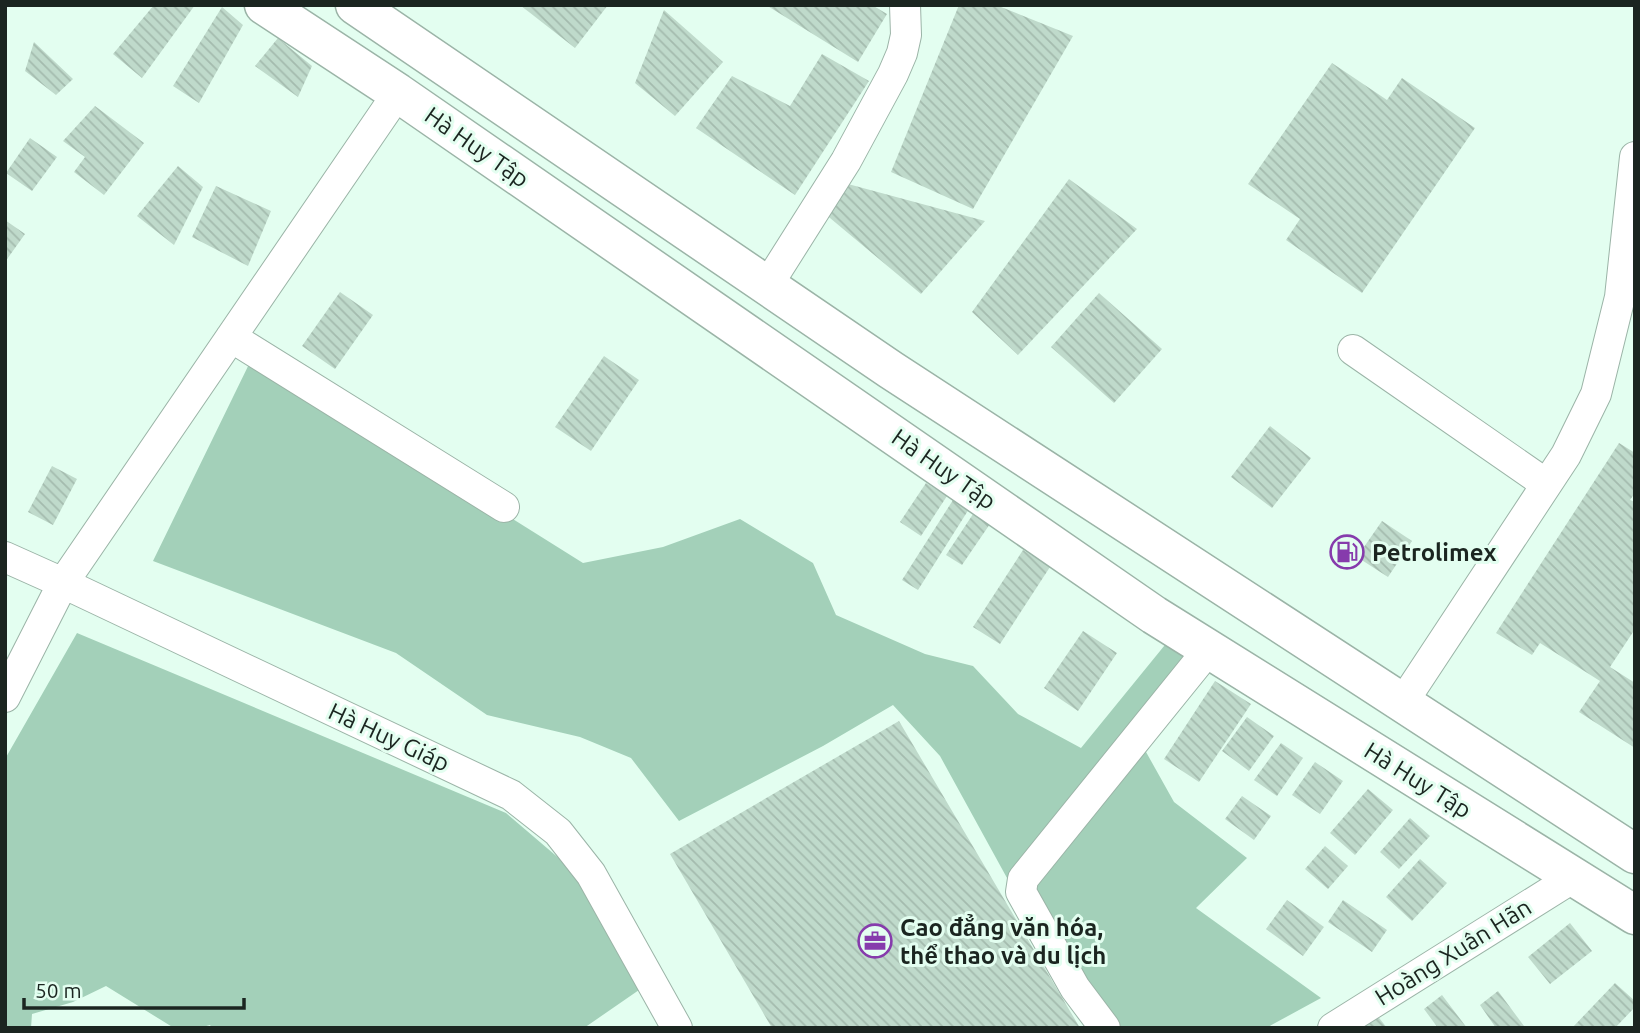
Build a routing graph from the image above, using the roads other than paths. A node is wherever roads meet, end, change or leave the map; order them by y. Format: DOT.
graph roads {
  1 [pos="264,5"];
  2 [pos="355,5"];
  3 [pos="905,5"];
  4 [pos="398,93"];
  5 [pos="1635,157"];
  6 [pos="767,286"];
  7 [pos="232,337"];
  8 [pos="1353,350"];
  9 [pos="1546,484"];
  10 [pos="504,507"];
  11 [pos="5,557"];
  12 [pos="64,583"];
  13 [pos="1209,649"];
  14 [pos="5,697"];
  15 [pos="1403,702"];
  16 [pos="1635,853"];
  17 [pos="1574,877"];
  18 [pos="1635,915"];
  19 [pos="677,1028"];
  20 [pos="1105,1028"];
  21 [pos="1333,1028"];
  1 -- 4 [label="main road, Hà Huy Tập"];
  2 -- 6 [label="main road, Hà Huy Tập"];
  3 -- 6 [label="street"];
  4 -- 7 [label="street"];
  4 -- 13 [label="main road, Hà Huy Tập"];
  5 -- 9 [label="street"];
  6 -- 15 [label="main road, Hà Huy Tập"];
  7 -- 10 [label="street"];
  7 -- 12 [label="street"];
  8 -- 9 [label="street"];
  9 -- 15 [label="street"];
  11 -- 12 [label="street, Hà Huy Giáp"];
  12 -- 14 [label="street"];
  12 -- 19 [label="street, Hà Huy Giáp"];
  13 -- 17 [label="main road, Hà Huy Tập"];
  13 -- 20 [label="street"];
  15 -- 16 [label="main road, Hà Huy Tập"];
  17 -- 18 [label="main road, Hà Huy Tập"];
  17 -- 21 [label="street, Hoàng Xuân Hãn"];
}
